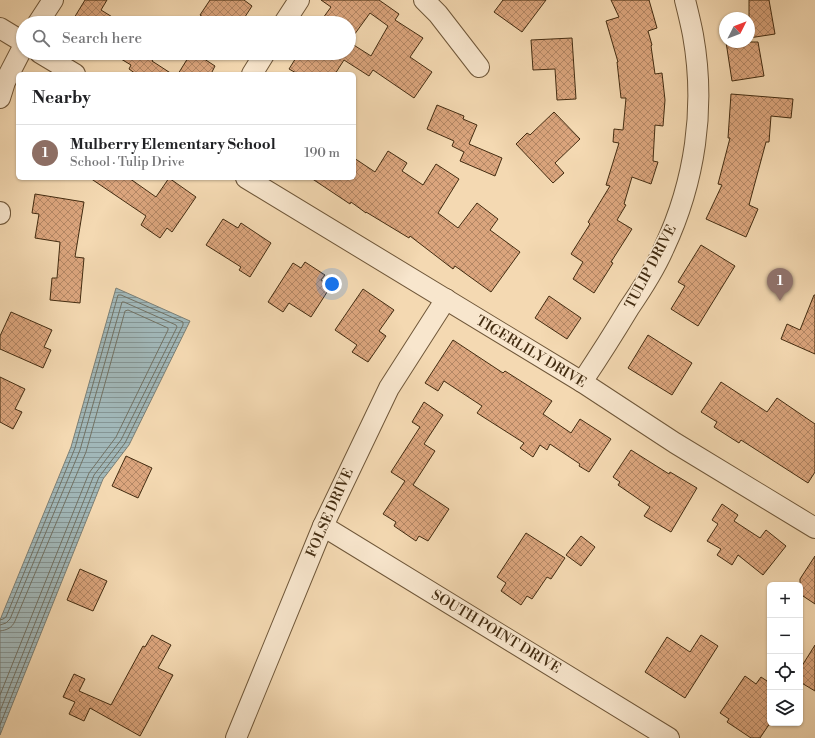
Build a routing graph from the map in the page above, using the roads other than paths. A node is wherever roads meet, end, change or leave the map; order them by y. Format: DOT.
graph roads {
  1 [pos="53,0"];
  2 [pos="299,0"];
  3 [pos="424,0"];
  4 [pos="685,0"];
  5 [pos="43,16"];
  6 [pos="289,16"];
  7 [pos="0,28"];
  8 [pos="16,38"];
  9 [pos="17,60"];
  10 [pos="52,60"];
  11 [pos="261,60"];
  12 [pos="479,68"];
  13 [pos="72,72"];
  14 [pos="253,72"];
  15 [pos="0,98"];
  16 [pos="249,180"];
  17 [pos="446,299"];
  18 [pos="582,382"];
  19 [pos="322,526"];
  20 [pos="815,528"];
  21 [pos="236,738"];
  22 [pos="669,738"];
  1 -- 5 [label="street"];
  2 -- 6 [label="street"];
  3 -- 12 [label="street"];
  4 -- 18 [label="street, TULIP DRIVE"];
  7 -- 8 [label="street"];
  9 -- 15 [label="street"];
  10 -- 13 [label="street"];
  11 -- 14 [label="street"];
  16 -- 17 [label="street, TIGERLILY DRIVE"];
  17 -- 18 [label="street, TIGERLILY DRIVE"];
  17 -- 19 [label="street, FOLSE DRIVE"];
  18 -- 20 [label="street, TIGERLILY DRIVE"];
  19 -- 21 [label="street, FOLSE DRIVE"];
  19 -- 22 [label="street, SOUTH POINT DRIVE"];
}
